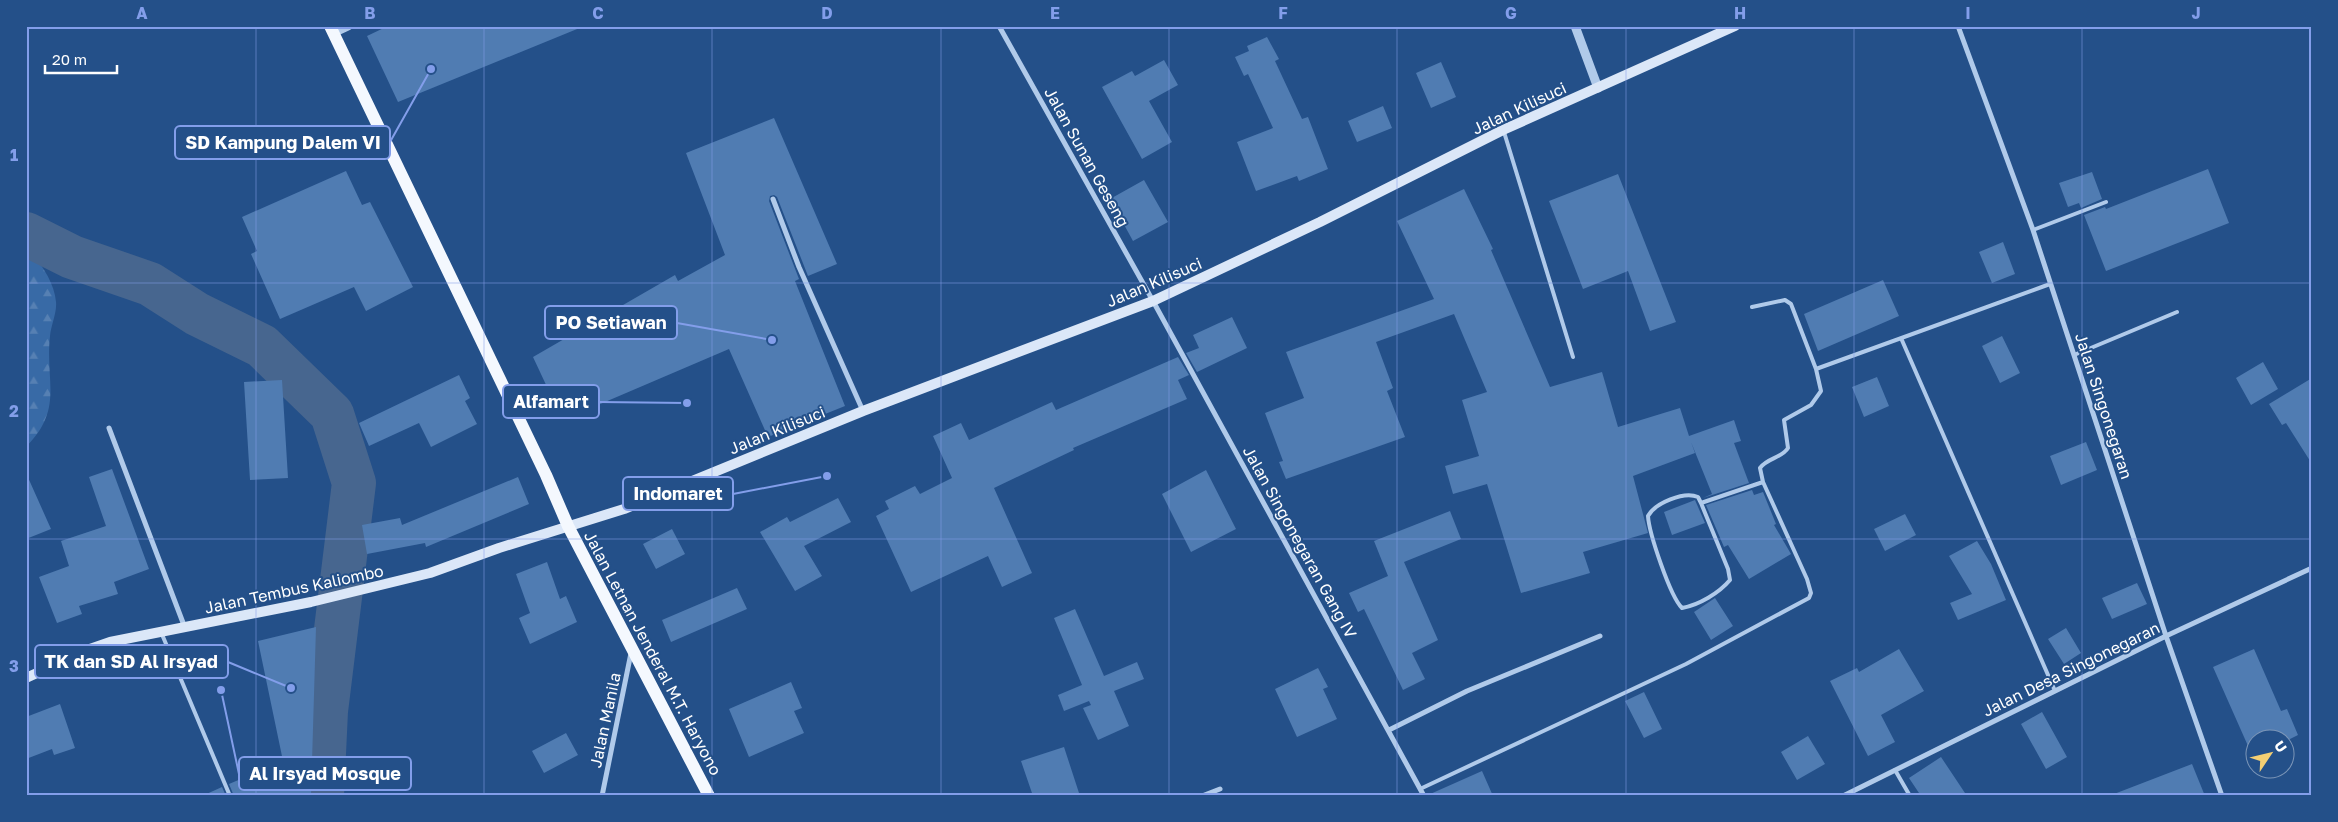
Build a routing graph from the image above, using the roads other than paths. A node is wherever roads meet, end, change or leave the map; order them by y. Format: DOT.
graph roads {
  1 [pos="348,26"];
  2 [pos="999,26"];
  3 [pos="1575,26"];
  4 [pos="1735,26"];
  5 [pos="1958,26"];
  6 [pos="332,29"];
  7 [pos="1598,88"];
  8 [pos="1503,130"];
  9 [pos="773,199"];
  10 [pos="2106,202"];
  11 [pos="2033,230"];
  12 [pos="2050,284"];
  13 [pos="1153,301"];
  14 [pos="1752,307"];
  15 [pos="2177,312"];
  16 [pos="1901,338"];
  17 [pos="2074,355"];
  18 [pos="1573,357"];
  19 [pos="1816,369"];
  20 [pos="863,411"];
  21 [pos="109,428"];
  22 [pos="1763,482"];
  23 [pos="1701,503"];
  24 [pos="568,526"];
  25 [pos="2312,568"];
  26 [pos="185,628"];
  27 [pos="161,632"];
  28 [pos="1600,636"];
  29 [pos="2166,636"];
  30 [pos="632,650"];
  31 [pos="26,678"];
  32 [pos="2055,691"];
  33 [pos="1389,730"];
  34 [pos="1895,770"];
  35 [pos="1220,789"];
  36 [pos="1420,789"];
  37 [pos="230,796"];
  38 [pos="602,796"];
  39 [pos="709,796"];
  40 [pos="1202,796"];
  41 [pos="1424,796"];
  42 [pos="1843,796"];
  43 [pos="1910,796"];
  44 [pos="2222,796"];
  1 -- 6 [label="street"];
  2 -- 13 [label="street, Jalan Sunan Geseng"];
  3 -- 7 [label="street"];
  4 -- 7 [label="main road, Jalan Kilisuci"];
  5 -- 11 [label="street, Jalan Singonegaran"];
  6 -- 24 [label="main road, Jalan Letnan Jenderal M.T. Haryono"];
  7 -- 8 [label="main road, Jalan Kilisuci"];
  8 -- 13 [label="main road, Jalan Kilisuci"];
  8 -- 18 [label="lane"];
  9 -- 20 [label="street"];
  10 -- 11 [label="lane"];
  11 -- 12 [label="street, Jalan Singonegaran"];
  12 -- 16 [label="lane"];
  12 -- 17 [label="street, Jalan Singonegaran"];
  13 -- 20 [label="main road, Jalan Kilisuci"];
  13 -- 33 [label="street, Jalan Singonegaran Gang IV"];
  14 -- 19 [label="lane"];
  15 -- 17 [label="lane"];
  16 -- 19 [label="lane"];
  16 -- 32 [label="lane"];
  17 -- 29 [label="street, Jalan Singonegaran"];
  19 -- 22 [label="lane"];
  20 -- 24 [label="main road, Jalan Kilisuci"];
  21 -- 26 [label="street"];
  22 -- 23 [label="lane"];
  22 -- 36 [label="lane"];
  23 -- 23 [label="lane"];
  24 -- 26 [label="main road, Jalan Tembus Kaliombo"];
  24 -- 30 [label="main road, Jalan Letnan Jenderal M.T. Haryono"];
  25 -- 29 [label="street, Jalan Desa Singonegaran"];
  26 -- 27 [label="main road, Jalan Tembus Kaliombo"];
  27 -- 31 [label="main road, Jalan Tembus Kaliombo"];
  27 -- 37 [label="lane"];
  28 -- 33 [label="street"];
  29 -- 32 [label="street, Jalan Desa Singonegaran"];
  29 -- 44 [label="street, Jalan Singonegaran"];
  30 -- 38 [label="street, Jalan Manila"];
  30 -- 39 [label="main road, Jalan Letnan Jenderal M.T. Haryono"];
  32 -- 34 [label="street, Jalan Desa Singonegaran"];
  33 -- 36 [label="street, Jalan Singonegaran Gang IV"];
  34 -- 42 [label="street, Jalan Desa Singonegaran"];
  34 -- 43 [label="lane"];
  35 -- 40 [label="street"];
  36 -- 41 [label="street, Jalan Singonegaran Gang IV"];
}
